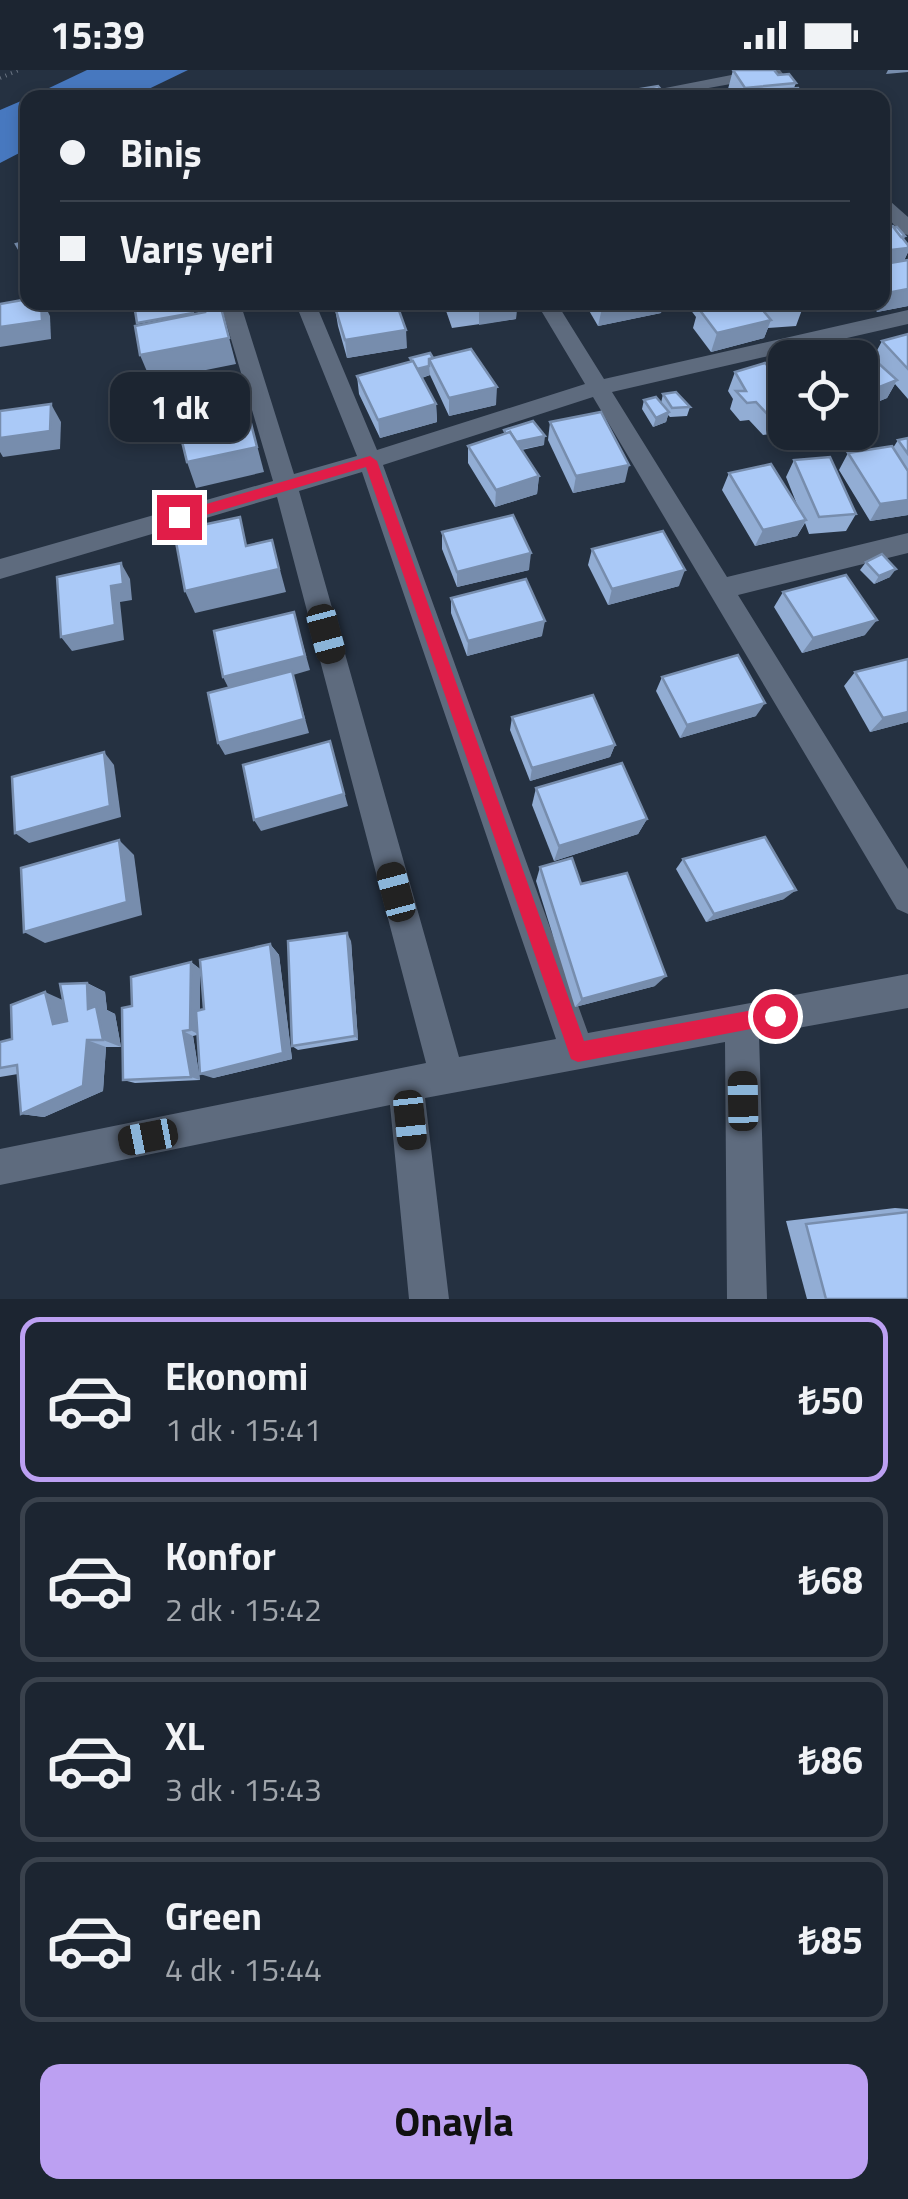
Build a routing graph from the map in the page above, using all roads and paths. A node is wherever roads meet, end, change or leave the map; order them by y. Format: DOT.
graph roads {
  1 [pos="19,70"];
  2 [pos="772,71"];
  3 [pos="0,78"];
  4 [pos="666,90"];
  5 [pos="890,209"];
  6 [pos="908,229"];
  7 [pos="232,310"];
  8 [pos="308,310"];
  9 [pos="551,310"];
  10 [pos="908,317"];
  11 [pos="600,388"];
  12 [pos="370,461"];
  13 [pos="286,486"];
  14 [pos="908,543"];
  15 [pos="0,569"];
  16 [pos="720,588"];
  17 [pos="908,898"];
  18 [pos="908,990"];
  19 [pos="742,1022"];
  20 [pos="578,1052"];
  21 [pos="447,1077"];
  22 [pos="406,1084"];
  23 [pos="0,1167"];
  24 [pos="429,1299"];
  25 [pos="747,1299"];
  1 -- 3 [label="path"];
  2 -- 4 [label="street"];
  5 -- 6 [label="street"];
  7 -- 13 [label="street"];
  8 -- 12 [label="street"];
  9 -- 11 [label="street"];
  10 -- 11 [label="street"];
  11 -- 12 [label="street"];
  11 -- 16 [label="street"];
  12 -- 13 [label="street"];
  12 -- 20 [label="street"];
  13 -- 15 [label="street"];
  13 -- 21 [label="street"];
  14 -- 16 [label="street"];
  16 -- 17 [label="street"];
  18 -- 19 [label="street"];
  19 -- 20 [label="street"];
  19 -- 25 [label="street"];
  20 -- 21 [label="street"];
  21 -- 22 [label="street"];
  22 -- 23 [label="street"];
  22 -- 24 [label="street"];
}
